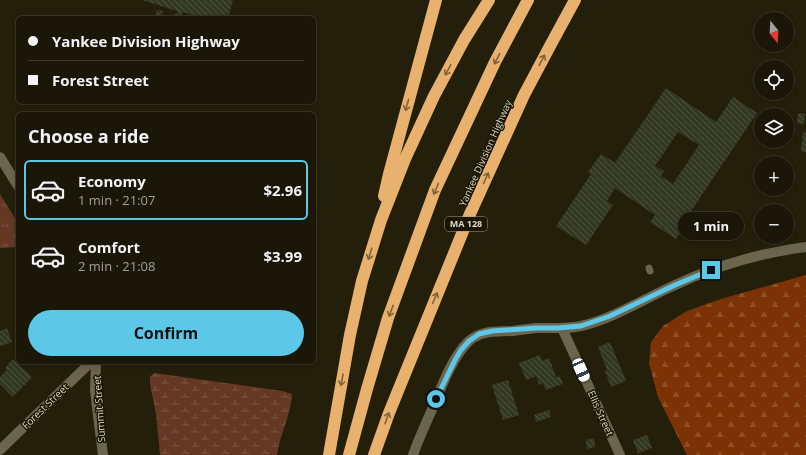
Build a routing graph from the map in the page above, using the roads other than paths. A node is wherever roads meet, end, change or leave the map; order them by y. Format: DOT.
graph roads {
  1 [pos="436,0"];
  2 [pos="489,0"];
  3 [pos="528,0"];
  4 [pos="575,0"];
  5 [pos="0,157"];
  6 [pos="16,183"];
  7 [pos="379,228"];
  8 [pos="806,247"];
  9 [pos="562,328"];
  10 [pos="89,364"];
  11 [pos="96,364"];
  12 [pos="0,450"];
  13 [pos="103,455"];
  14 [pos="329,455"];
  15 [pos="350,455"];
  16 [pos="374,455"];
  17 [pos="413,455"];
  18 [pos="620,455"];
  1 -- 7 [label="highway, one-way"];
  2 -- 7 [label="highway, one-way"];
  3 -- 15 [label="highway, one-way"];
  16 -- 4 [label="highway, Yankee Division Highway / MA 128, one-way"];
  5 -- 6 [label="street"];
  7 -- 14 [label="highway, one-way"];
  8 -- 9 [label="street"];
  9 -- 17 [label="street"];
  9 -- 18 [label="street, Ellis Street"];
  10 -- 12 [label="street, Forest Street"];
  11 -- 13 [label="street, Summit Street"];
}
